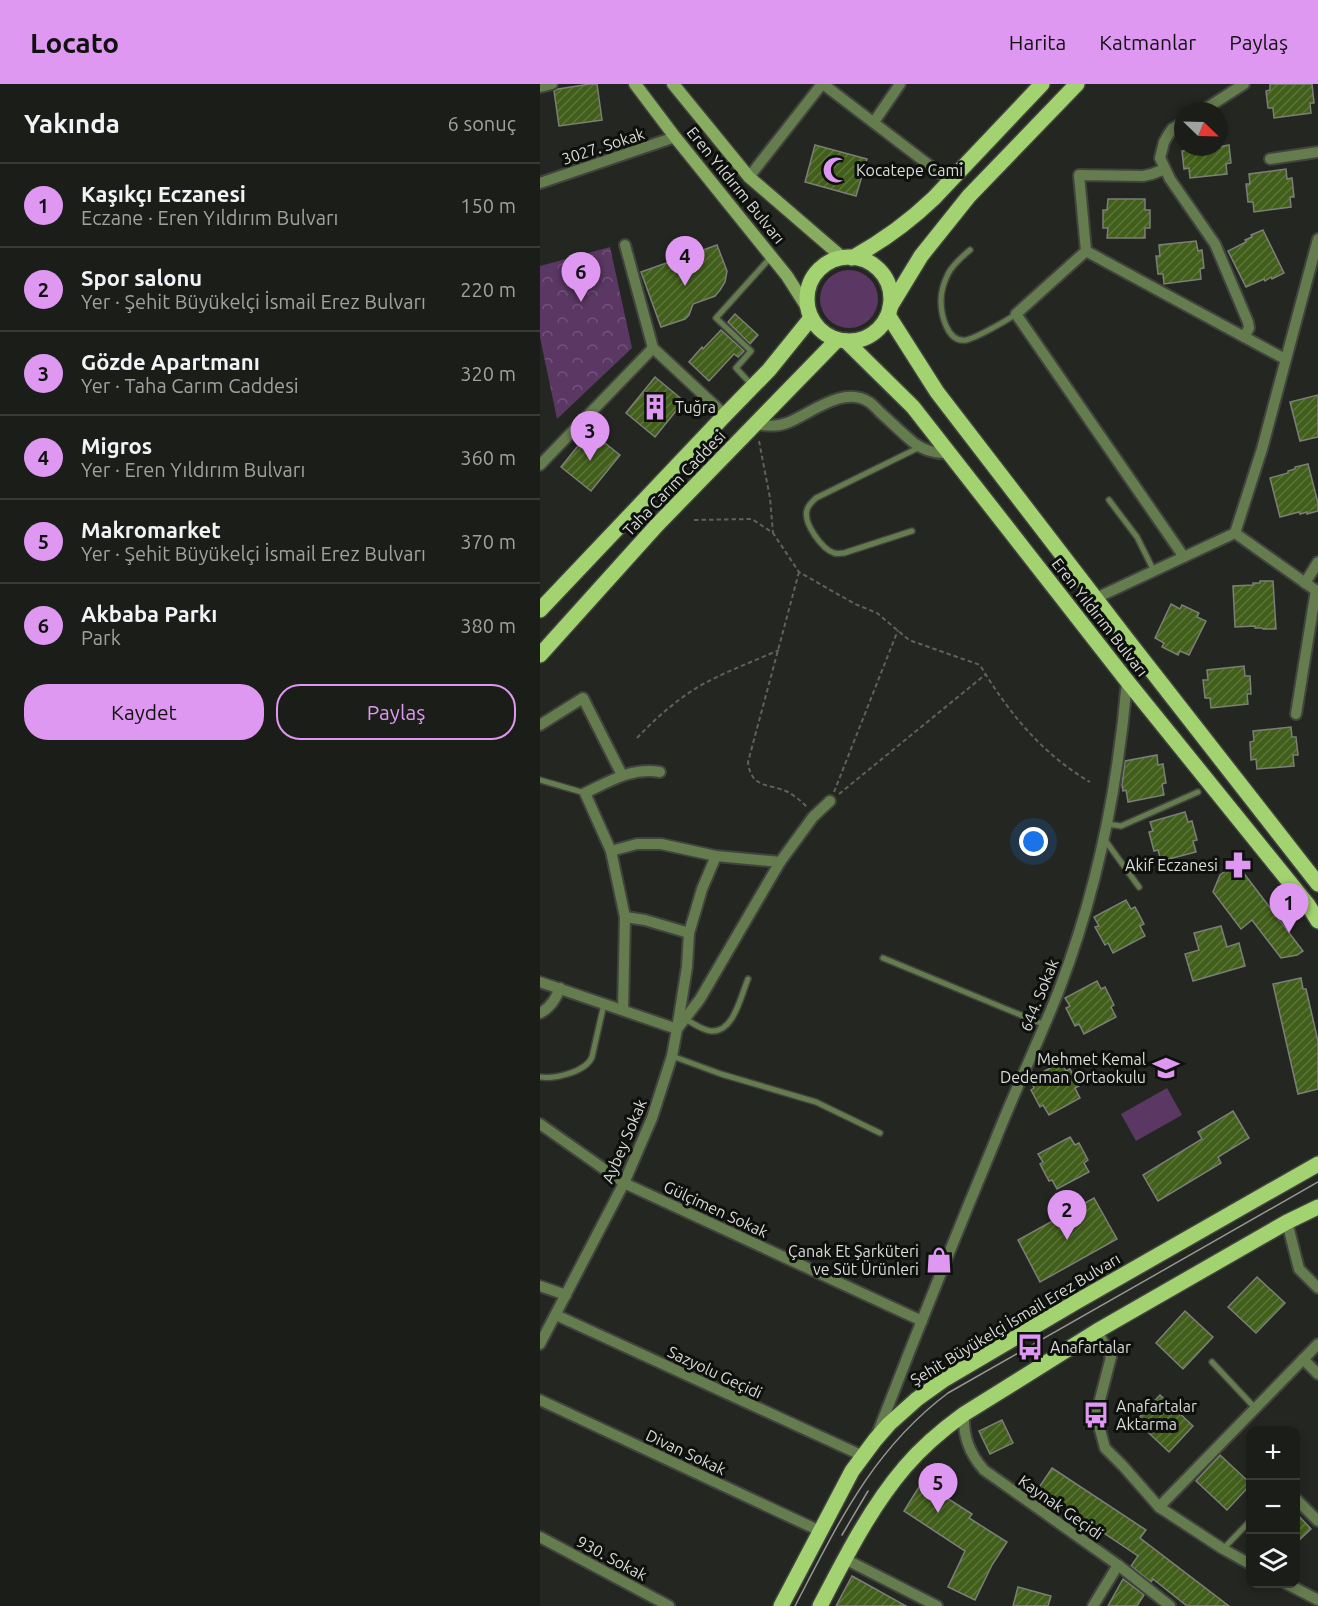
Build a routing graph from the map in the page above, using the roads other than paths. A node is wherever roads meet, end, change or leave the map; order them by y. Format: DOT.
graph roads {
  1 [pos="552,84"];
  2 [pos="635,84"];
  3 [pos="674,84"];
  4 [pos="822,84"];
  5 [pos="899,84"];
  6 [pos="1042,84"];
  7 [pos="1077,84"];
  8 [pos="1244,84"];
  9 [pos="540,87"];
  10 [pos="1216,102"];
  11 [pos="874,122"];
  12 [pos="1174,128"];
  13 [pos="675,138"];
  14 [pos="1318,152"];
  15 [pos="1270,159"];
  16 [pos="1165,169"];
  17 [pos="749,177"];
  18 [pos="950,181"];
  19 [pos="540,183"];
  20 [pos="1318,239"];
  21 [pos="625,245"];
  22 [pos="970,250"];
  23 [pos="1086,251"];
  24 [pos="771,257"];
  25 [pos="848,258"];
  26 [pos="889,311"];
  27 [pos="810,314"];
  28 [pos="1016,314"];
  29 [pos="1244,337"];
  30 [pos="842,340"];
  31 [pos="653,348"];
  32 [pos="1285,359"];
  33 [pos="753,386"];
  34 [pos="724,415"];
  35 [pos="755,424"];
  36 [pos="920,447"];
  37 [pos="949,453"];
  38 [pos="540,465"];
  39 [pos="1109,500"];
  40 [pos="912,531"];
  41 [pos="1235,533"];
  42 [pos="1184,557"];
  43 [pos="1318,562"];
  44 [pos="1154,571"];
  45 [pos="1305,583"];
  46 [pos="1317,591"];
  47 [pos="1096,598"];
  48 [pos="540,610"];
  49 [pos="540,655"];
  50 [pos="1127,681"];
  51 [pos="1296,714"];
  52 [pos="540,725"];
  53 [pos="660,772"];
  54 [pos="622,775"];
  55 [pos="540,780"];
  56 [pos="1198,792"];
  57 [pos="585,793"];
  58 [pos="830,801"];
  59 [pos="1107,824"];
  60 [pos="1104,839"];
  61 [pos="611,851"];
  62 [pos="716,856"];
  63 [pos="780,862"];
  64 [pos="1318,884"];
  65 [pos="1139,887"];
  66 [pos="625,917"];
  67 [pos="1318,921"];
  68 [pos="689,933"];
  69 [pos="883,958"];
  70 [pos="748,979"];
  71 [pos="540,982"];
  72 [pos="560,988"];
  73 [pos="604,1004"];
  74 [pos="623,1010"];
  75 [pos="540,1013"];
  76 [pos="685,1019"];
  77 [pos="1045,1025"];
  78 [pos="677,1029"];
  79 [pos="672,1056"];
  80 [pos="540,1077"];
  81 [pos="540,1124"];
  82 [pos="880,1133"];
  83 [pos="1318,1164"];
  84 [pos="624,1183"];
  85 [pos="1318,1207"];
  86 [pos="1287,1222"];
  87 [pos="540,1286"];
  88 [pos="1318,1288"];
  89 [pos="566,1295"];
  90 [pos="556,1315"];
  91 [pos="922,1321"];
  92 [pos="1097,1331"];
  93 [pos="540,1344"];
  94 [pos="1318,1344"];
  95 [pos="1304,1359"];
  96 [pos="1212,1362"];
  97 [pos="1318,1374"];
  98 [pos="540,1400"];
  99 [pos="1256,1409"];
  100 [pos="964,1414"];
  101 [pos="875,1440"];
  102 [pos="863,1456"];
  103 [pos="1300,1503"];
  104 [pos="1159,1507"];
  105 [pos="1318,1521"];
  106 [pos="1246,1526"];
  107 [pos="820,1531"];
  108 [pos="540,1537"];
  109 [pos="1223,1549"];
  110 [pos="845,1558"];
  111 [pos="1246,1561"];
  112 [pos="1118,1565"];
  113 [pos="1295,1588"];
  114 [pos="1318,1600"];
  115 [pos="669,1606"];
  116 [pos="781,1606"];
  117 [pos="820,1606"];
  118 [pos="937,1606"];
  119 [pos="1093,1606"];
  120 [pos="1170,1606"];
  1 -- 9 [label="street"];
  2 -- 13 [label="street, Eren Yıldırım Bulvarı"];
  3 -- 17 [label="street, Eren Yıldırım Bulvarı"];
  4 -- 11 [label="street"];
  4 -- 17 [label="street"];
  5 -- 11 [label="street"];
  6 -- 18 [label="main road"];
  7 -- 26 [label="main road"];
  8 -- 10 [label="street"];
  11 -- 18 [label="street"];
  12 -- 16 [label="street"];
  13 -- 19 [label="street, 3027. Sokak"];
  13 -- 24 [label="street, Eren Yıldırım Bulvarı"];
  14 -- 15 [label="street"];
  16 -- 23 [label="street"];
  16 -- 29 [label="street"];
  17 -- 25 [label="street, Eren Yıldırım Bulvarı"];
  18 -- 25 [label="main road"];
  20 -- 32 [label="street"];
  21 -- 31 [label="street"];
  22 -- 28 [label="lane"];
  23 -- 28 [label="street"];
  23 -- 29 [label="street"];
  24 -- 27 [label="street, Eren Yıldırım Bulvarı"];
  24 -- 33 [label="lane"];
  25 -- 26 [label="main road"];
  25 -- 27 [label="main road"];
  26 -- 30 [label="main road"];
  26 -- 47 [label="main road, Eren Yıldırım Bulvarı"];
  27 -- 30 [label="main road"];
  27 -- 33 [label="main road, Taha Carım Caddesi"];
  28 -- 42 [label="street"];
  29 -- 32 [label="street"];
  30 -- 35 [label="main road, Taha Carım Caddesi"];
  30 -- 37 [label="main road, Eren Yıldırım Bulvarı"];
  31 -- 34 [label="street"];
  31 -- 38 [label="street"];
  32 -- 41 [label="street"];
  33 -- 34 [label="main road, Taha Carım Caddesi"];
  34 -- 48 [label="main road, Taha Carım Caddesi"];
  35 -- 36 [label="street"];
  35 -- 49 [label="main road, Taha Carım Caddesi"];
  36 -- 37 [label="street"];
  36 -- 40 [label="lane"];
  37 -- 50 [label="main road, Eren Yıldırım Bulvarı"];
  39 -- 44 [label="lane"];
  41 -- 42 [label="street"];
  41 -- 45 [label="street"];
  42 -- 44 [label="street"];
  43 -- 45 [label="street"];
  44 -- 47 [label="street"];
  45 -- 46 [label="street"];
  46 -- 51 [label="street"];
  47 -- 64 [label="main road, Eren Yıldırım Bulvarı"];
  50 -- 59 [label="street, 644. Sokak"];
  50 -- 67 [label="main road, Eren Yıldırım Bulvarı"];
  52 -- 54 [label="street"];
  53 -- 54 [label="street"];
  54 -- 57 [label="street"];
  55 -- 57 [label="lane"];
  56 -- 59 [label="lane"];
  57 -- 61 [label="street"];
  58 -- 63 [label="street"];
  59 -- 60 [label="street, 644. Sokak"];
  60 -- 65 [label="lane"];
  60 -- 77 [label="street, 644. Sokak"];
  61 -- 62 [label="street"];
  61 -- 66 [label="street"];
  62 -- 63 [label="street"];
  62 -- 68 [label="street, Aybey Sokak"];
  63 -- 76 [label="street"];
  66 -- 68 [label="street"];
  66 -- 74 [label="street"];
  68 -- 78 [label="street, Aybey Sokak"];
  69 -- 77 [label="lane"];
  70 -- 76 [label="lane"];
  71 -- 72 [label="street"];
  72 -- 73 [label="street"];
  72 -- 75 [label="street"];
  73 -- 74 [label="street"];
  73 -- 80 [label="lane"];
  74 -- 78 [label="street"];
  76 -- 78 [label="street"];
  77 -- 91 [label="street, 644. Sokak"];
  78 -- 79 [label="street, Aybey Sokak"];
  79 -- 82 [label="lane"];
  79 -- 84 [label="street, Aybey Sokak"];
  81 -- 84 [label="street, Gülçimen Sokak"];
  83 -- 101 [label="main road, Şehit Büyükelçi İsmail Erez Bulvarı"];
  84 -- 89 [label="street, Aybey Sokak"];
  84 -- 91 [label="street, Gülçimen Sokak"];
  85 -- 86 [label="main road"];
  86 -- 88 [label="street"];
  86 -- 92 [label="main road"];
  87 -- 89 [label="street"];
  89 -- 90 [label="street, Aybey Sokak"];
  90 -- 93 [label="street, Aybey Sokak"];
  90 -- 102 [label="street, Sazyolu Geçidi"];
  91 -- 101 [label="street, 644. Sokak"];
  92 -- 100 [label="main road"];
  92 -- 104 [label="street"];
  94 -- 95 [label="street"];
  95 -- 97 [label="street"];
  95 -- 99 [label="street"];
  96 -- 99 [label="lane"];
  98 -- 107 [label="street, Divan Sokak"];
  99 -- 104 [label="street"];
  100 -- 110 [label="main road"];
  100 -- 112 [label="street, Kaynak Geçidi"];
  101 -- 102 [label="main road, Şehit Büyükelçi İsmail Erez Bulvarı"];
  102 -- 107 [label="main road, Şehit Büyükelçi İsmail Erez Bulvarı"];
  103 -- 105 [label="street"];
  104 -- 109 [label="street"];
  106 -- 109 [label="lane"];
  107 -- 116 [label="main road, Şehit Büyükelçi İsmail Erez Bulvarı"];
  108 -- 115 [label="street, 930. Sokak"];
  109 -- 111 [label="street"];
  110 -- 117 [label="main road"];
  110 -- 118 [label="street"];
  112 -- 119 [label="street"];
  112 -- 120 [label="street, Kaynak Geçidi"];
  113 -- 114 [label="street"];
}
